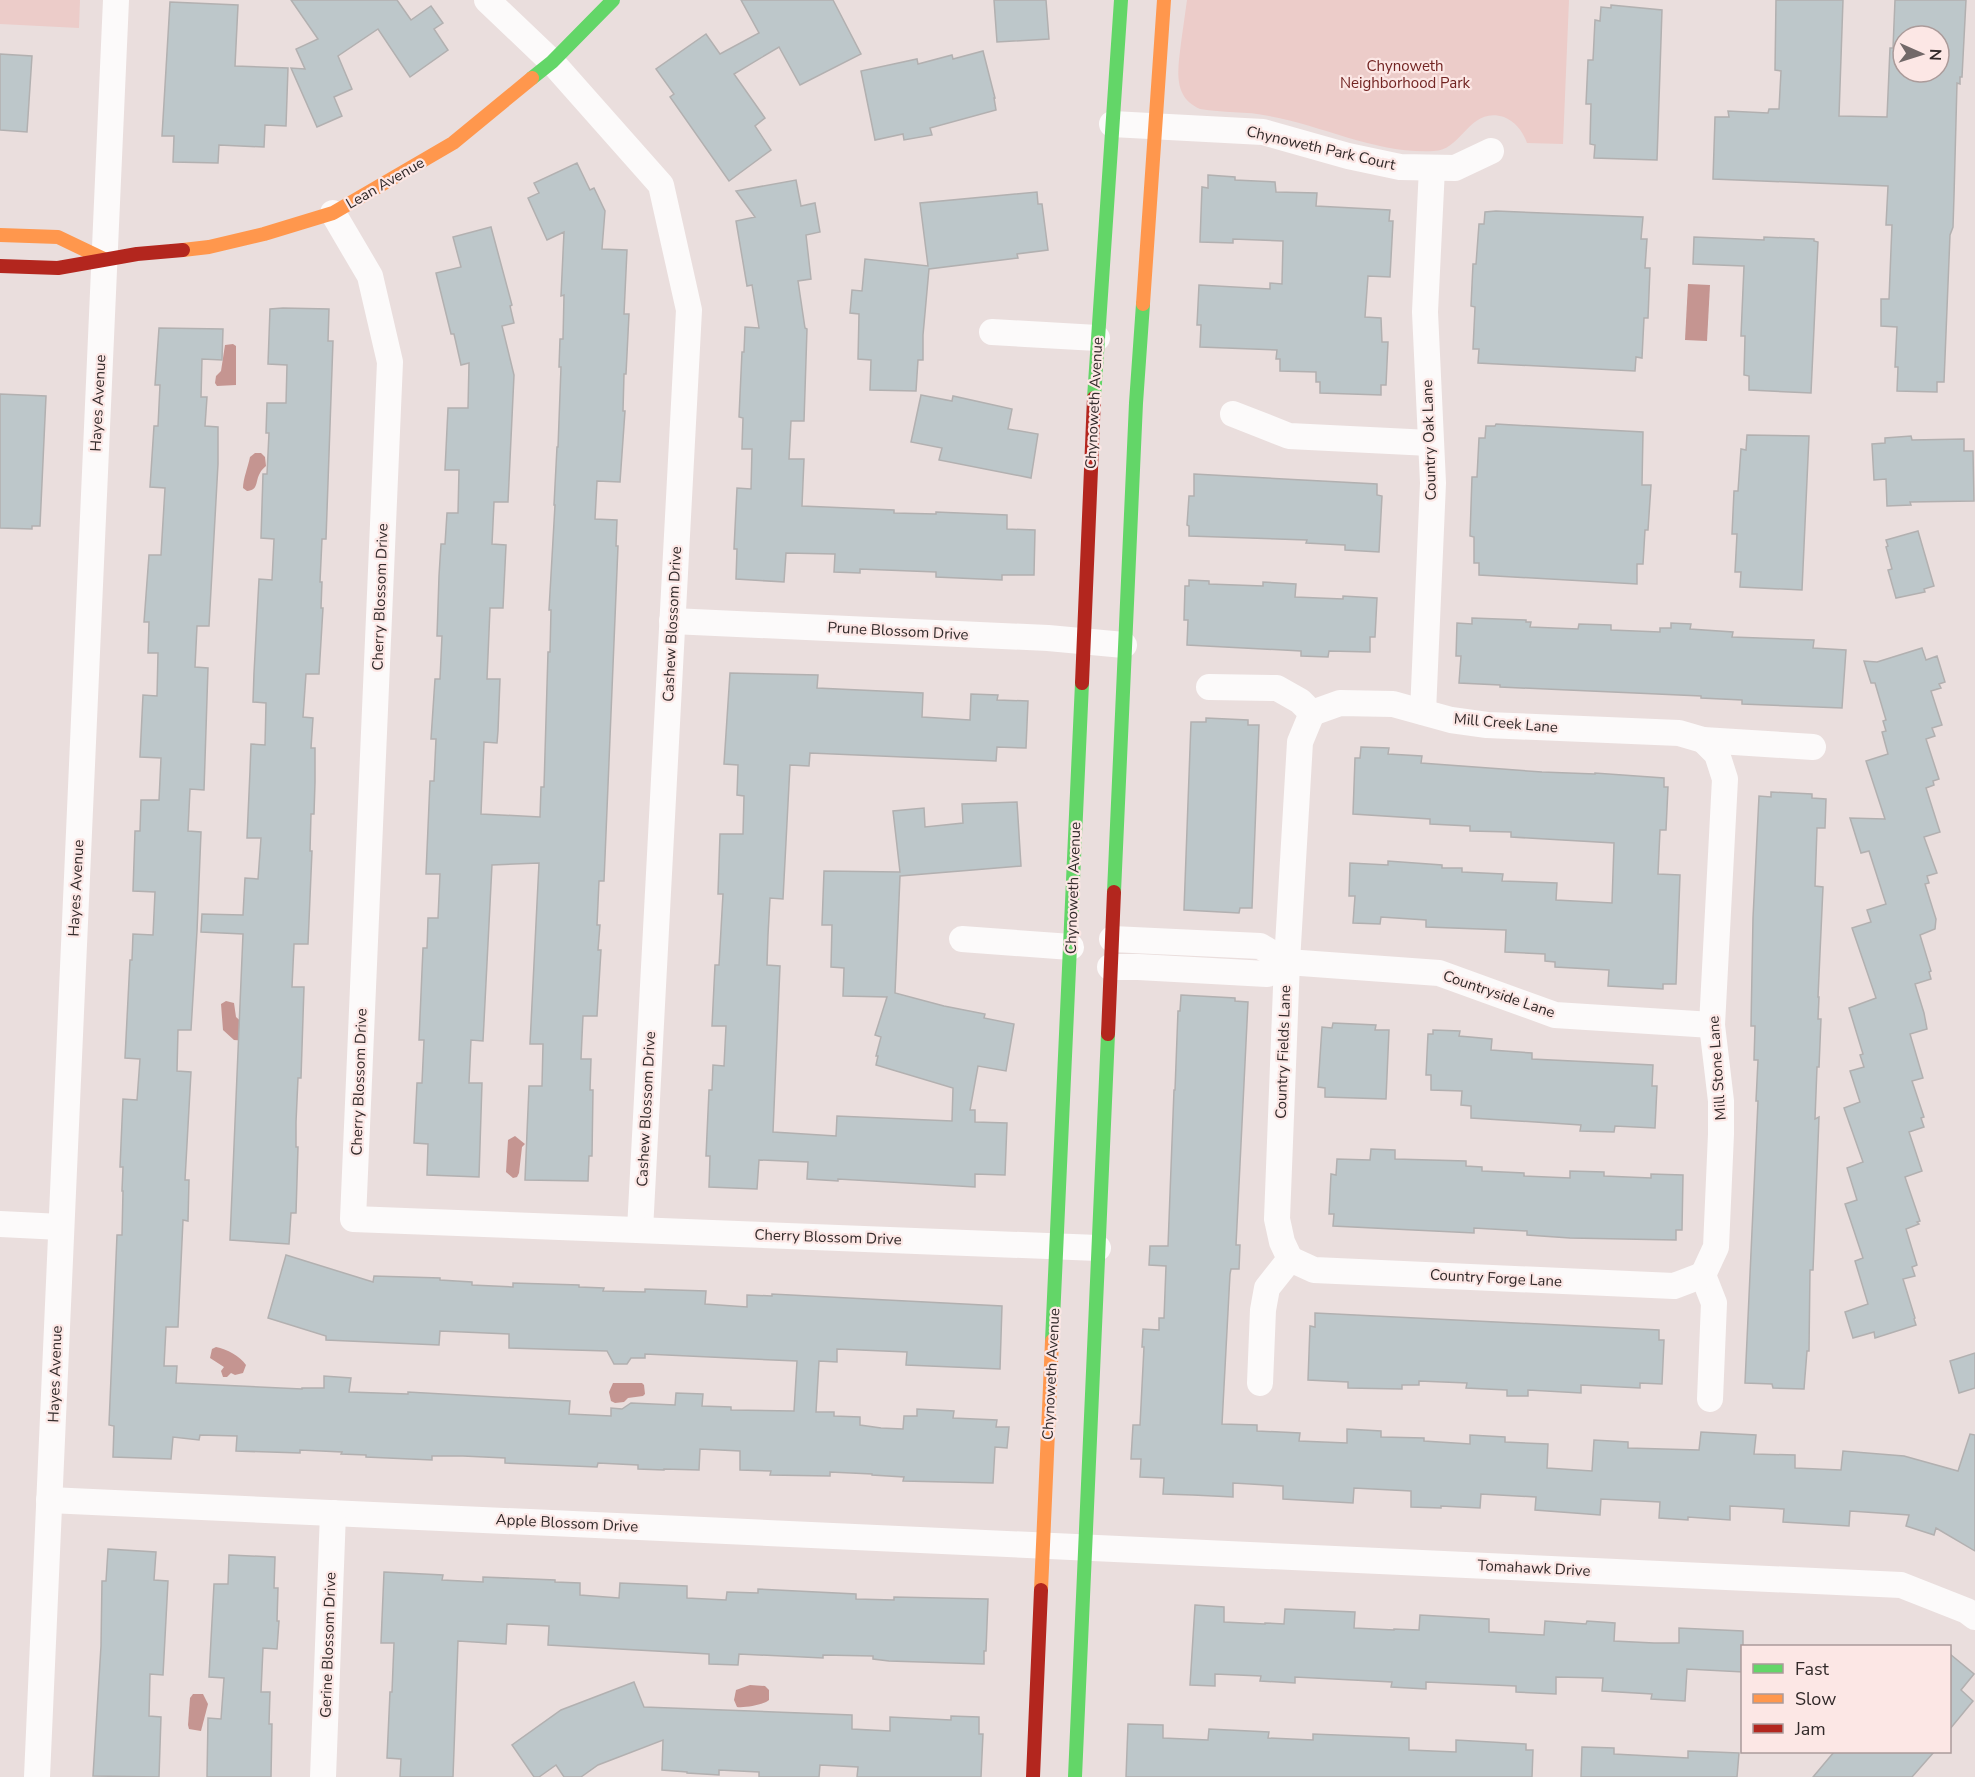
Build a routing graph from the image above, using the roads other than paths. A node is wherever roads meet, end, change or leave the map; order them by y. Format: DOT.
graph roads {
  1 [pos="116,0"];
  2 [pos="487,0"];
  3 [pos="613,0"];
  4 [pos="1121,0"];
  5 [pos="1164,0"];
  6 [pos="552,62"];
  7 [pos="1112,124"];
  8 [pos="1154,126"];
  9 [pos="1491,151"];
  10 [pos="1432,168"];
  11 [pos="333,213"];
  12 [pos="0,235"];
  13 [pos="104,259"];
  14 [pos="0,266"];
  15 [pos="992,332"];
  16 [pos="1097,338"];
  17 [pos="1233,414"];
  18 [pos="1430,443"];
  19 [pos="672,621"];
  20 [pos="1084,643"];
  21 [pos="1124,645"];
  22 [pos="1209,687"];
  23 [pos="1423,712"];
  24 [pos="1312,713"];
  25 [pos="1703,740"];
  26 [pos="1813,747"];
  27 [pos="962,939"];
  28 [pos="1112,939"];
  29 [pos="1071,947"];
  30 [pos="1287,962"];
  31 [pos="1110,967"];
  32 [pos="1712,1025"];
  33 [pos="0,1224"];
  34 [pos="61,1227"];
  35 [pos="640,1230"];
  36 [pos="1058,1246"];
  37 [pos="1098,1248"];
  38 [pos="1290,1259"];
  39 [pos="1703,1275"];
  40 [pos="1260,1383"];
  41 [pos="1710,1399"];
  42 [pos="49,1500"];
  43 [pos="333,1513"];
  44 [pos="1044,1545"];
  45 [pos="1086,1546"];
  46 [pos="1975,1617"];
  47 [pos="37,1777"];
  48 [pos="323,1777"];
  49 [pos="1033,1777"];
  50 [pos="1075,1777"];
  1 -- 13 [label="street, Hayes Avenue"];
  2 -- 6 [label="street, Cashew Blossom Drive"];
  3 -- 6 [label="street, Lean Avenue"];
  4 -- 7 [label="street, Chynoweth Avenue"];
  5 -- 8 [label="street"];
  6 -- 11 [label="street, Lean Avenue"];
  6 -- 19 [label="street, Cashew Blossom Drive"];
  7 -- 8 [label="street, Chynoweth Park Court"];
  7 -- 16 [label="street, Chynoweth Avenue"];
  8 -- 10 [label="street, Chynoweth Park Court"];
  8 -- 21 [label="street"];
  9 -- 10 [label="street, Chynoweth Park Court"];
  10 -- 18 [label="street, Country Oak Lane"];
  11 -- 13 [label="street, Lean Avenue"];
  11 -- 35 [label="street, Cherry Blossom Drive"];
  12 -- 13 [label="street"];
  13 -- 14 [label="street, Lean Avenue"];
  13 -- 34 [label="street, Hayes Avenue"];
  15 -- 16 [label="street"];
  16 -- 20 [label="street, Chynoweth Avenue"];
  17 -- 18 [label="street"];
  18 -- 23 [label="street, Country Oak Lane"];
  19 -- 20 [label="street, Prune Blossom Drive"];
  19 -- 35 [label="street, Cashew Blossom Drive"];
  20 -- 21 [label="street, Prune Blossom Drive"];
  20 -- 29 [label="street, Chynoweth Avenue"];
  21 -- 28 [label="street"];
  22 -- 24 [label="street"];
  23 -- 24 [label="street, Mill Creek Lane"];
  23 -- 25 [label="street, Mill Creek Lane"];
  24 -- 30 [label="street, Country Fields Lane"];
  25 -- 26 [label="street, Mill Creek Lane"];
  25 -- 32 [label="street, Mill Stone Lane"];
  27 -- 29 [label="street"];
  28 -- 30 [label="street, Countryside Lane"];
  28 -- 31 [label="street"];
  29 -- 36 [label="street, Chynoweth Avenue"];
  30 -- 31 [label="street, Countryside Lane"];
  30 -- 32 [label="street, Countryside Lane"];
  30 -- 38 [label="street, Country Fields Lane"];
  31 -- 37 [label="street"];
  32 -- 39 [label="street, Mill Stone Lane"];
  33 -- 34 [label="street"];
  34 -- 42 [label="street, Hayes Avenue"];
  35 -- 36 [label="street, Cherry Blossom Drive"];
  36 -- 37 [label="street, Cherry Blossom Drive"];
  36 -- 44 [label="street, Chynoweth Avenue"];
  37 -- 45 [label="street"];
  38 -- 39 [label="street, Country Forge Lane"];
  38 -- 40 [label="street"];
  39 -- 41 [label="street"];
  42 -- 43 [label="street, Apple Blossom Drive"];
  42 -- 47 [label="street, Hayes Avenue"];
  43 -- 44 [label="street, Apple Blossom Drive"];
  43 -- 48 [label="street, Gerine Blossom Drive"];
  44 -- 45 [label="street, Apple Blossom Drive"];
  44 -- 49 [label="street, Chynoweth Avenue"];
  45 -- 46 [label="street, Tomahawk Drive"];
  45 -- 50 [label="street"];
}
